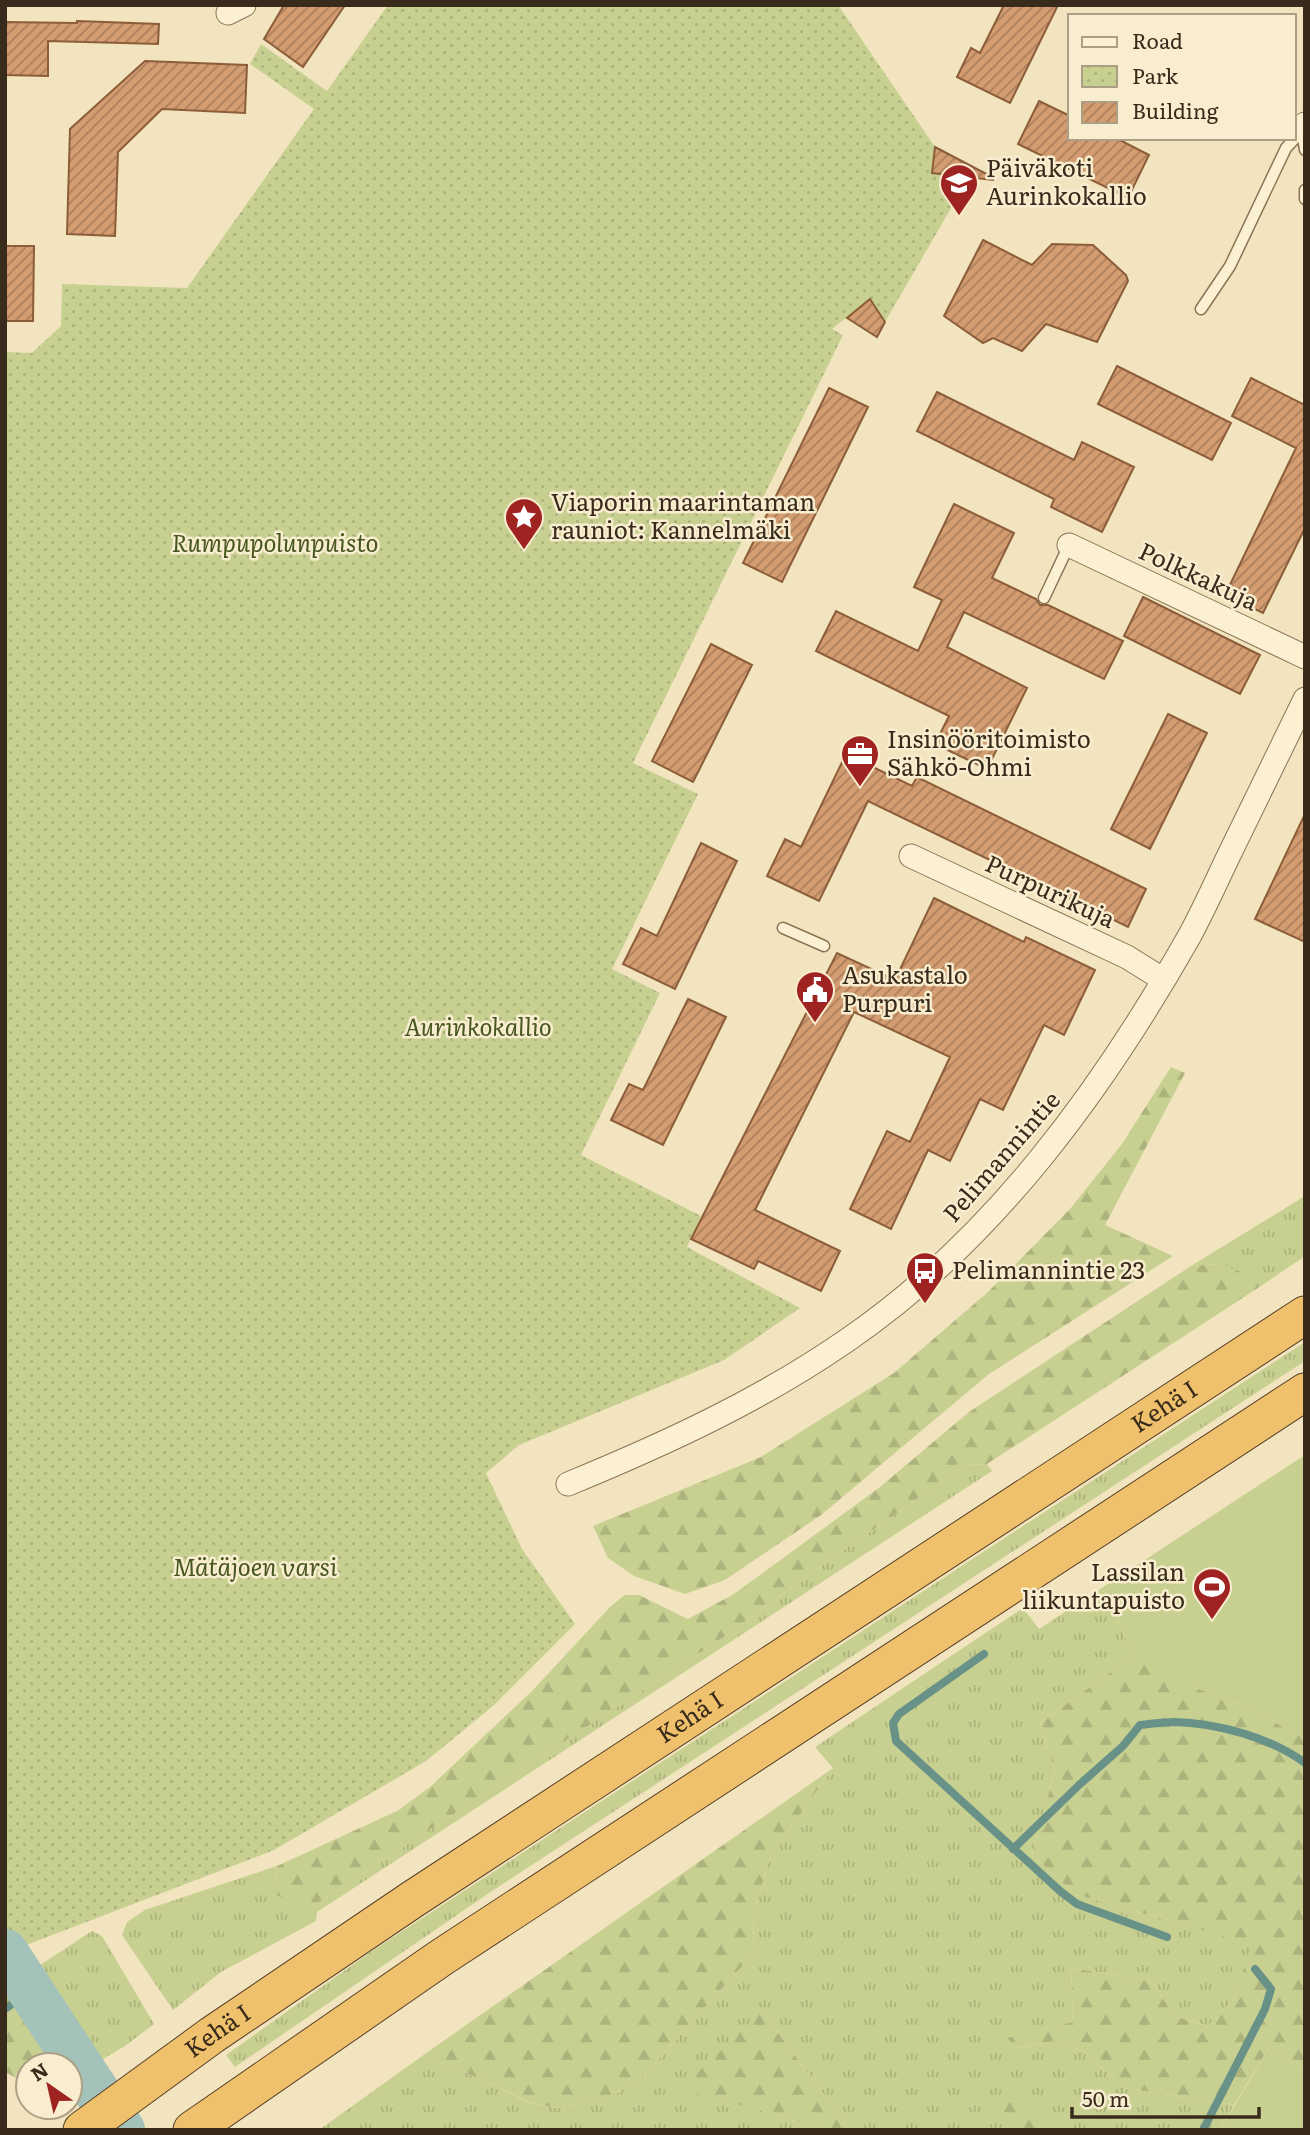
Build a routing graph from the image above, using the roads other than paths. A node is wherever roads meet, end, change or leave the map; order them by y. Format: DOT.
graph roads {
  1 [pos="1294,140"];
  2 [pos="1305,190"];
  3 [pos="1305,199"];
  4 [pos="1201,309"];
  5 [pos="1069,545"];
  6 [pos="1044,598"];
  7 [pos="1305,657"];
  8 [pos="1305,699"];
  9 [pos="911,856"];
  10 [pos="783,928"];
  11 [pos="824,946"];
  12 [pos="1164,980"];
  13 [pos="1305,1315"];
  14 [pos="1305,1392"];
  15 [pos="568,1484"];
  16 [pos="82,2130"];
  17 [pos="192,2130"];
  1 -- 4 [label="lane"];
  2 -- 3 [label="lane"];
  5 -- 6 [label="lane"];
  5 -- 7 [label="street, Polkkakuja"];
  8 -- 12 [label="street, Pelimannintie"];
  9 -- 12 [label="street, Purpurikuja"];
  10 -- 11 [label="lane"];
  12 -- 15 [label="street, Pelimannintie"];
  13 -- 16 [label="highway, Kehä I"];
  14 -- 17 [label="highway"];
}
